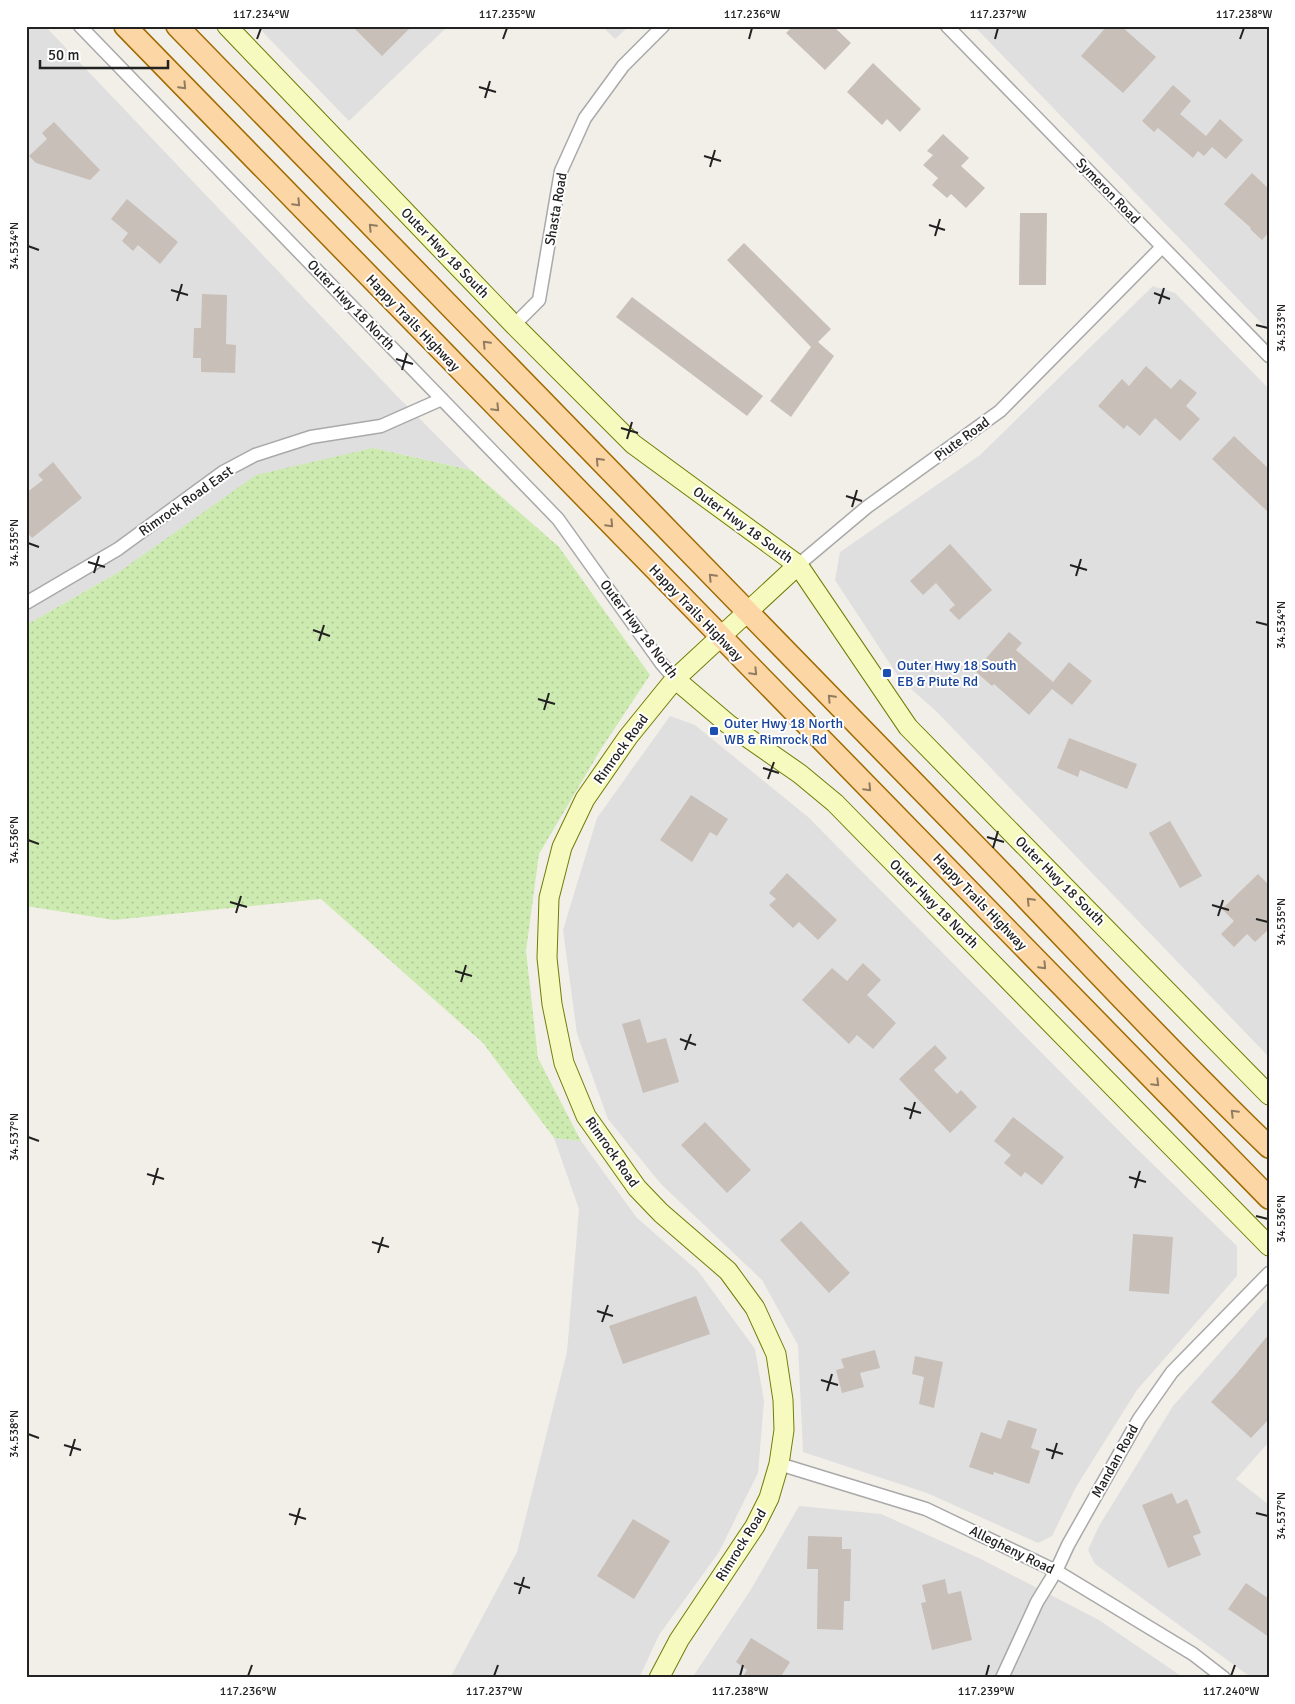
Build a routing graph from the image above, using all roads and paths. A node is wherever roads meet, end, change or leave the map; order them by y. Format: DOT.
graph roads {
  1 [pos="80,26"];
  2 [pos="125,26"];
  3 [pos="177,26"];
  4 [pos="227,26"];
  5 [pos="663,26"];
  6 [pos="947,26"];
  7 [pos="1162,248"];
  8 [pos="514,325"];
  9 [pos="1269,356"];
  10 [pos="442,399"];
  11 [pos="798,565"];
  12 [pos="26,603"];
  13 [pos="746,612"];
  14 [pos="720,637"];
  15 [pos="675,679"];
  16 [pos="1269,1095"];
  17 [pos="1269,1147"];
  18 [pos="1269,1198"];
  19 [pos="1269,1246"];
  20 [pos="1269,1273"];
  21 [pos="779,1464"];
  22 [pos="1056,1571"];
  23 [pos="659,1678"];
  24 [pos="1002,1678"];
  25 [pos="1224,1678"];
  1 -- 10 [label="street, Outer Hwy 18 North"];
  2 -- 14 [label="main road, Happy Trails Highway, one-way"];
  13 -- 3 [label="main road, one-way"];
  4 -- 8 [label="street, Outer Hwy 18 South"];
  5 -- 8 [label="street, Shasta Road"];
  6 -- 7 [label="street, Symeron Road"];
  7 -- 9 [label="street, Symeron Road"];
  7 -- 11 [label="street, Piute Road"];
  8 -- 11 [label="street, Outer Hwy 18 South"];
  10 -- 12 [label="street, Rimrock Road East"];
  10 -- 15 [label="street, Outer Hwy 18 North"];
  11 -- 13 [label="street, Piute Road"];
  11 -- 16 [label="street, Outer Hwy 18 South"];
  13 -- 14 [label="street, Rimrock Road"];
  17 -- 13 [label="main road, one-way"];
  14 -- 15 [label="street, Rimrock Road"];
  14 -- 18 [label="main road, Happy Trails Highway, one-way"];
  15 -- 19 [label="street, Outer Hwy 18 North"];
  15 -- 21 [label="street, Rimrock Road"];
  20 -- 22 [label="street, Mandan Road"];
  21 -- 22 [label="street, Allegheny Road"];
  21 -- 23 [label="street, Rimrock Road"];
  22 -- 24 [label="street, Mandan Road"];
  22 -- 25 [label="street, Allegheny Road"];
}
